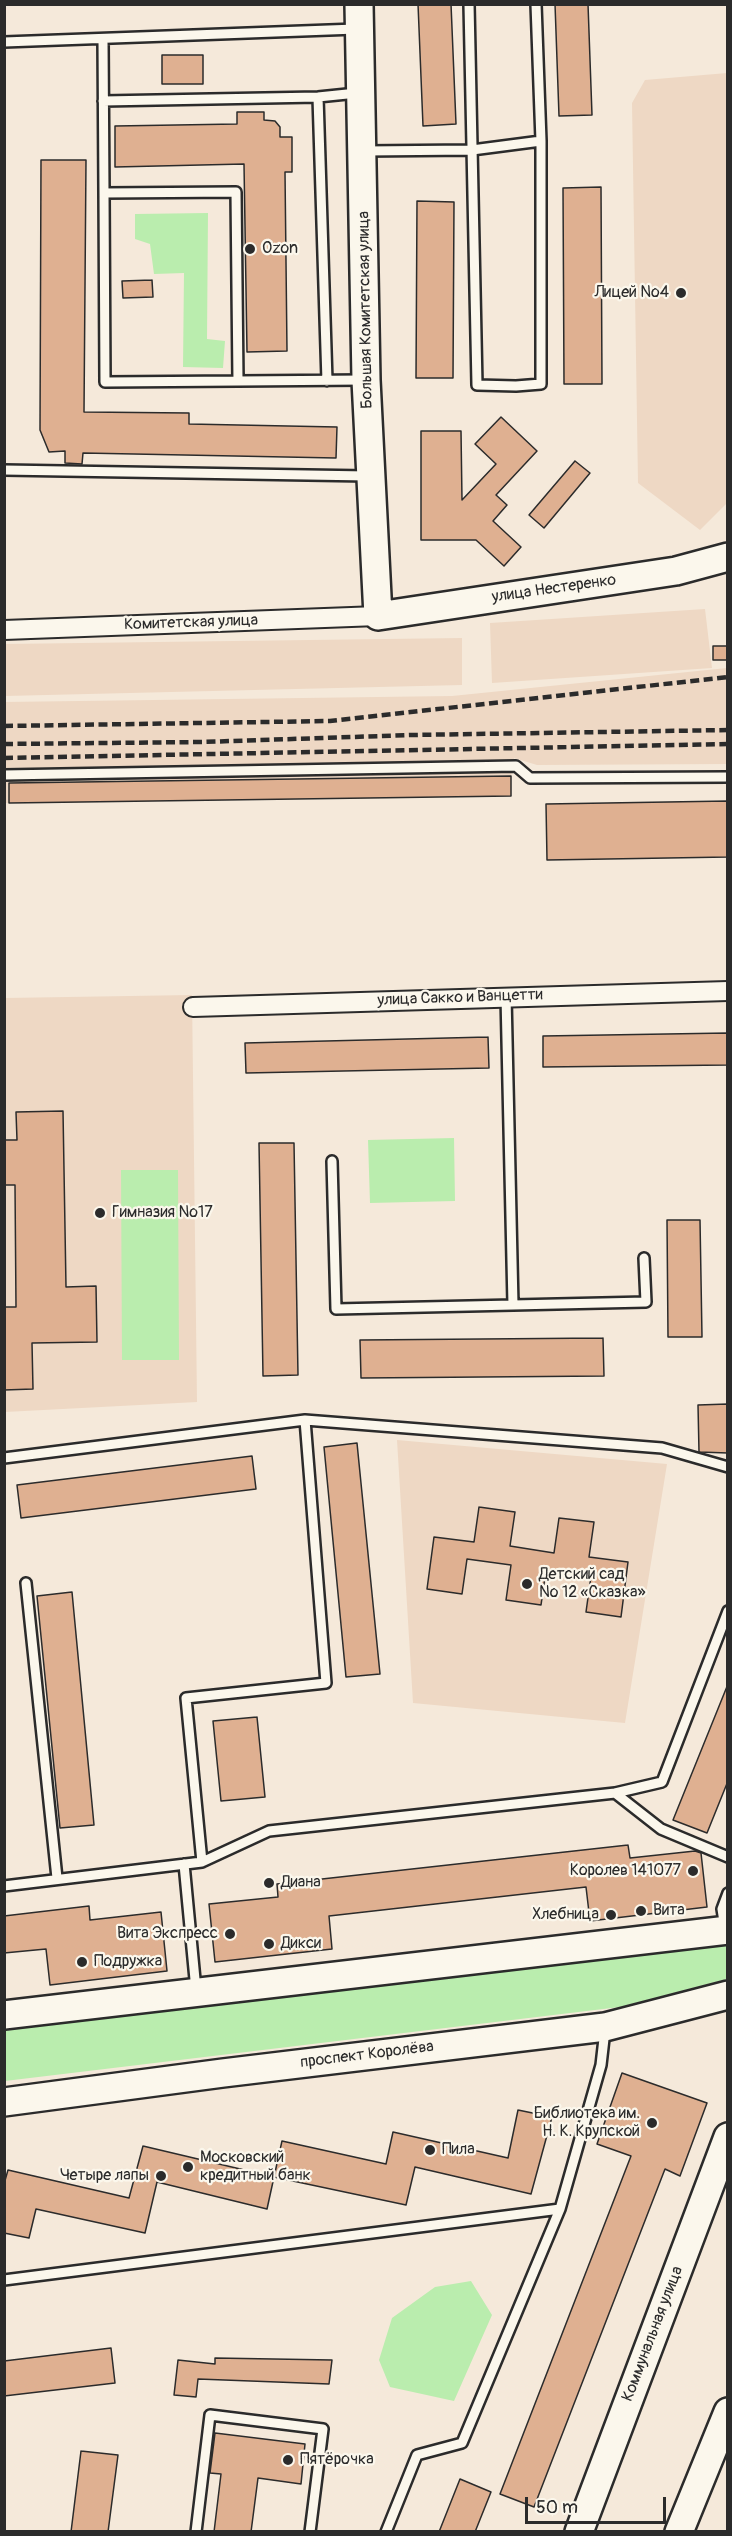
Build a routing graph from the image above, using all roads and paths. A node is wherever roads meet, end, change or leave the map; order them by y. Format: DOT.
graph roads {
  1 [pos="469,4"];
  2 [pos="536,4"];
  3 [pos="360,17"];
  4 [pos="103,39"];
  5 [pos="4,42"];
  6 [pos="362,93"];
  7 [pos="318,97"];
  8 [pos="103,101"];
  9 [pos="541,141"];
  10 [pos="472,150"];
  11 [pos="363,151"];
  12 [pos="104,193"];
  13 [pos="366,380"];
  14 [pos="238,381"];
  15 [pos="327,381"];
  16 [pos="4,470"];
  17 [pos="370,476"];
  18 [pos="728,557"];
  19 [pos="378,616"];
  20 [pos="4,630"];
  21 [pos="4,775"];
  22 [pos="728,777"];
  23 [pos="728,991"];
  24 [pos="506,996"];
  25 [pos="193,1007"];
  26 [pos="332,1161"];
  27 [pos="644,1258"];
  28 [pos="513,1305"];
  29 [pos="304,1420"];
  30 [pos="4,1458"];
  31 [pos="728,1467"];
  32 [pos="26,1583"];
  33 [pos="728,1611"];
  34 [pos="615,1794"];
  35 [pos="728,1857"];
  36 [pos="202,1862"];
  37 [pos="184,1864"];
  38 [pos="57,1878"];
  39 [pos="4,1886"];
  40 [pos="728,1893"];
  41 [pos="726,1930"];
  42 [pos="196,1992"];
  43 [pos="728,1995"];
  44 [pos="4,2015"];
  45 [pos="605,2027"];
  46 [pos="4,2102"];
  47 [pos="728,2137"];
  48 [pos="560,2209"];
  49 [pos="4,2280"];
  50 [pos="728,2412"];
  51 [pos="196,2532"];
  52 [pos="310,2532"];
  53 [pos="386,2532"];
  54 [pos="579,2532"];
  55 [pos="679,2532"];
  1 -- 10 [label="lane"];
  2 -- 9 [label="lane"];
  3 -- 4 [label="lane"];
  3 -- 6 [label="main road, Большая Комитетская улица"];
  4 -- 5 [label="lane"];
  4 -- 8 [label="lane"];
  6 -- 7 [label="lane"];
  6 -- 11 [label="main road, Большая Комитетская улица"];
  7 -- 8 [label="lane"];
  7 -- 15 [label="lane"];
  8 -- 12 [label="lane"];
  9 -- 10 [label="lane"];
  9 -- 10 [label="lane"];
  10 -- 11 [label="lane"];
  11 -- 13 [label="main road, Большая Комитетская улица"];
  12 -- 14 [label="lane"];
  12 -- 14 [label="lane"];
  13 -- 15 [label="lane"];
  13 -- 17 [label="main road, Большая Комитетская улица"];
  14 -- 15 [label="lane"];
  16 -- 17 [label="lane"];
  17 -- 19 [label="main road, Большая Комитетская улица"];
  18 -- 19 [label="main road, улица Нестеренко"];
  19 -- 20 [label="street, Комитетская улица"];
  21 -- 22 [label="lane"];
  23 -- 24 [label="street, улица Сакко и Ванцетти"];
  24 -- 25 [label="street, улица Сакко и Ванцетти"];
  24 -- 28 [label="lane"];
  26 -- 28 [label="lane"];
  27 -- 28 [label="lane"];
  29 -- 30 [label="lane"];
  29 -- 31 [label="lane"];
  29 -- 36 [label="lane"];
  32 -- 38 [label="lane"];
  33 -- 34 [label="lane"];
  34 -- 35 [label="lane"];
  34 -- 36 [label="lane"];
  36 -- 37 [label="lane"];
  37 -- 38 [label="lane"];
  37 -- 42 [label="lane"];
  38 -- 39 [label="lane"];
  40 -- 41 [label="lane"];
  41 -- 42 [label="main road"];
  42 -- 44 [label="main road"];
  43 -- 45 [label="main road, проспект Королёва"];
  45 -- 46 [label="main road, проспект Королёва"];
  45 -- 48 [label="lane"];
  47 -- 54 [label="main road, Коммунальная улица"];
  48 -- 49 [label="lane"];
  48 -- 53 [label="lane"];
  50 -- 55 [label="main road"];
  51 -- 52 [label="lane"];
}
